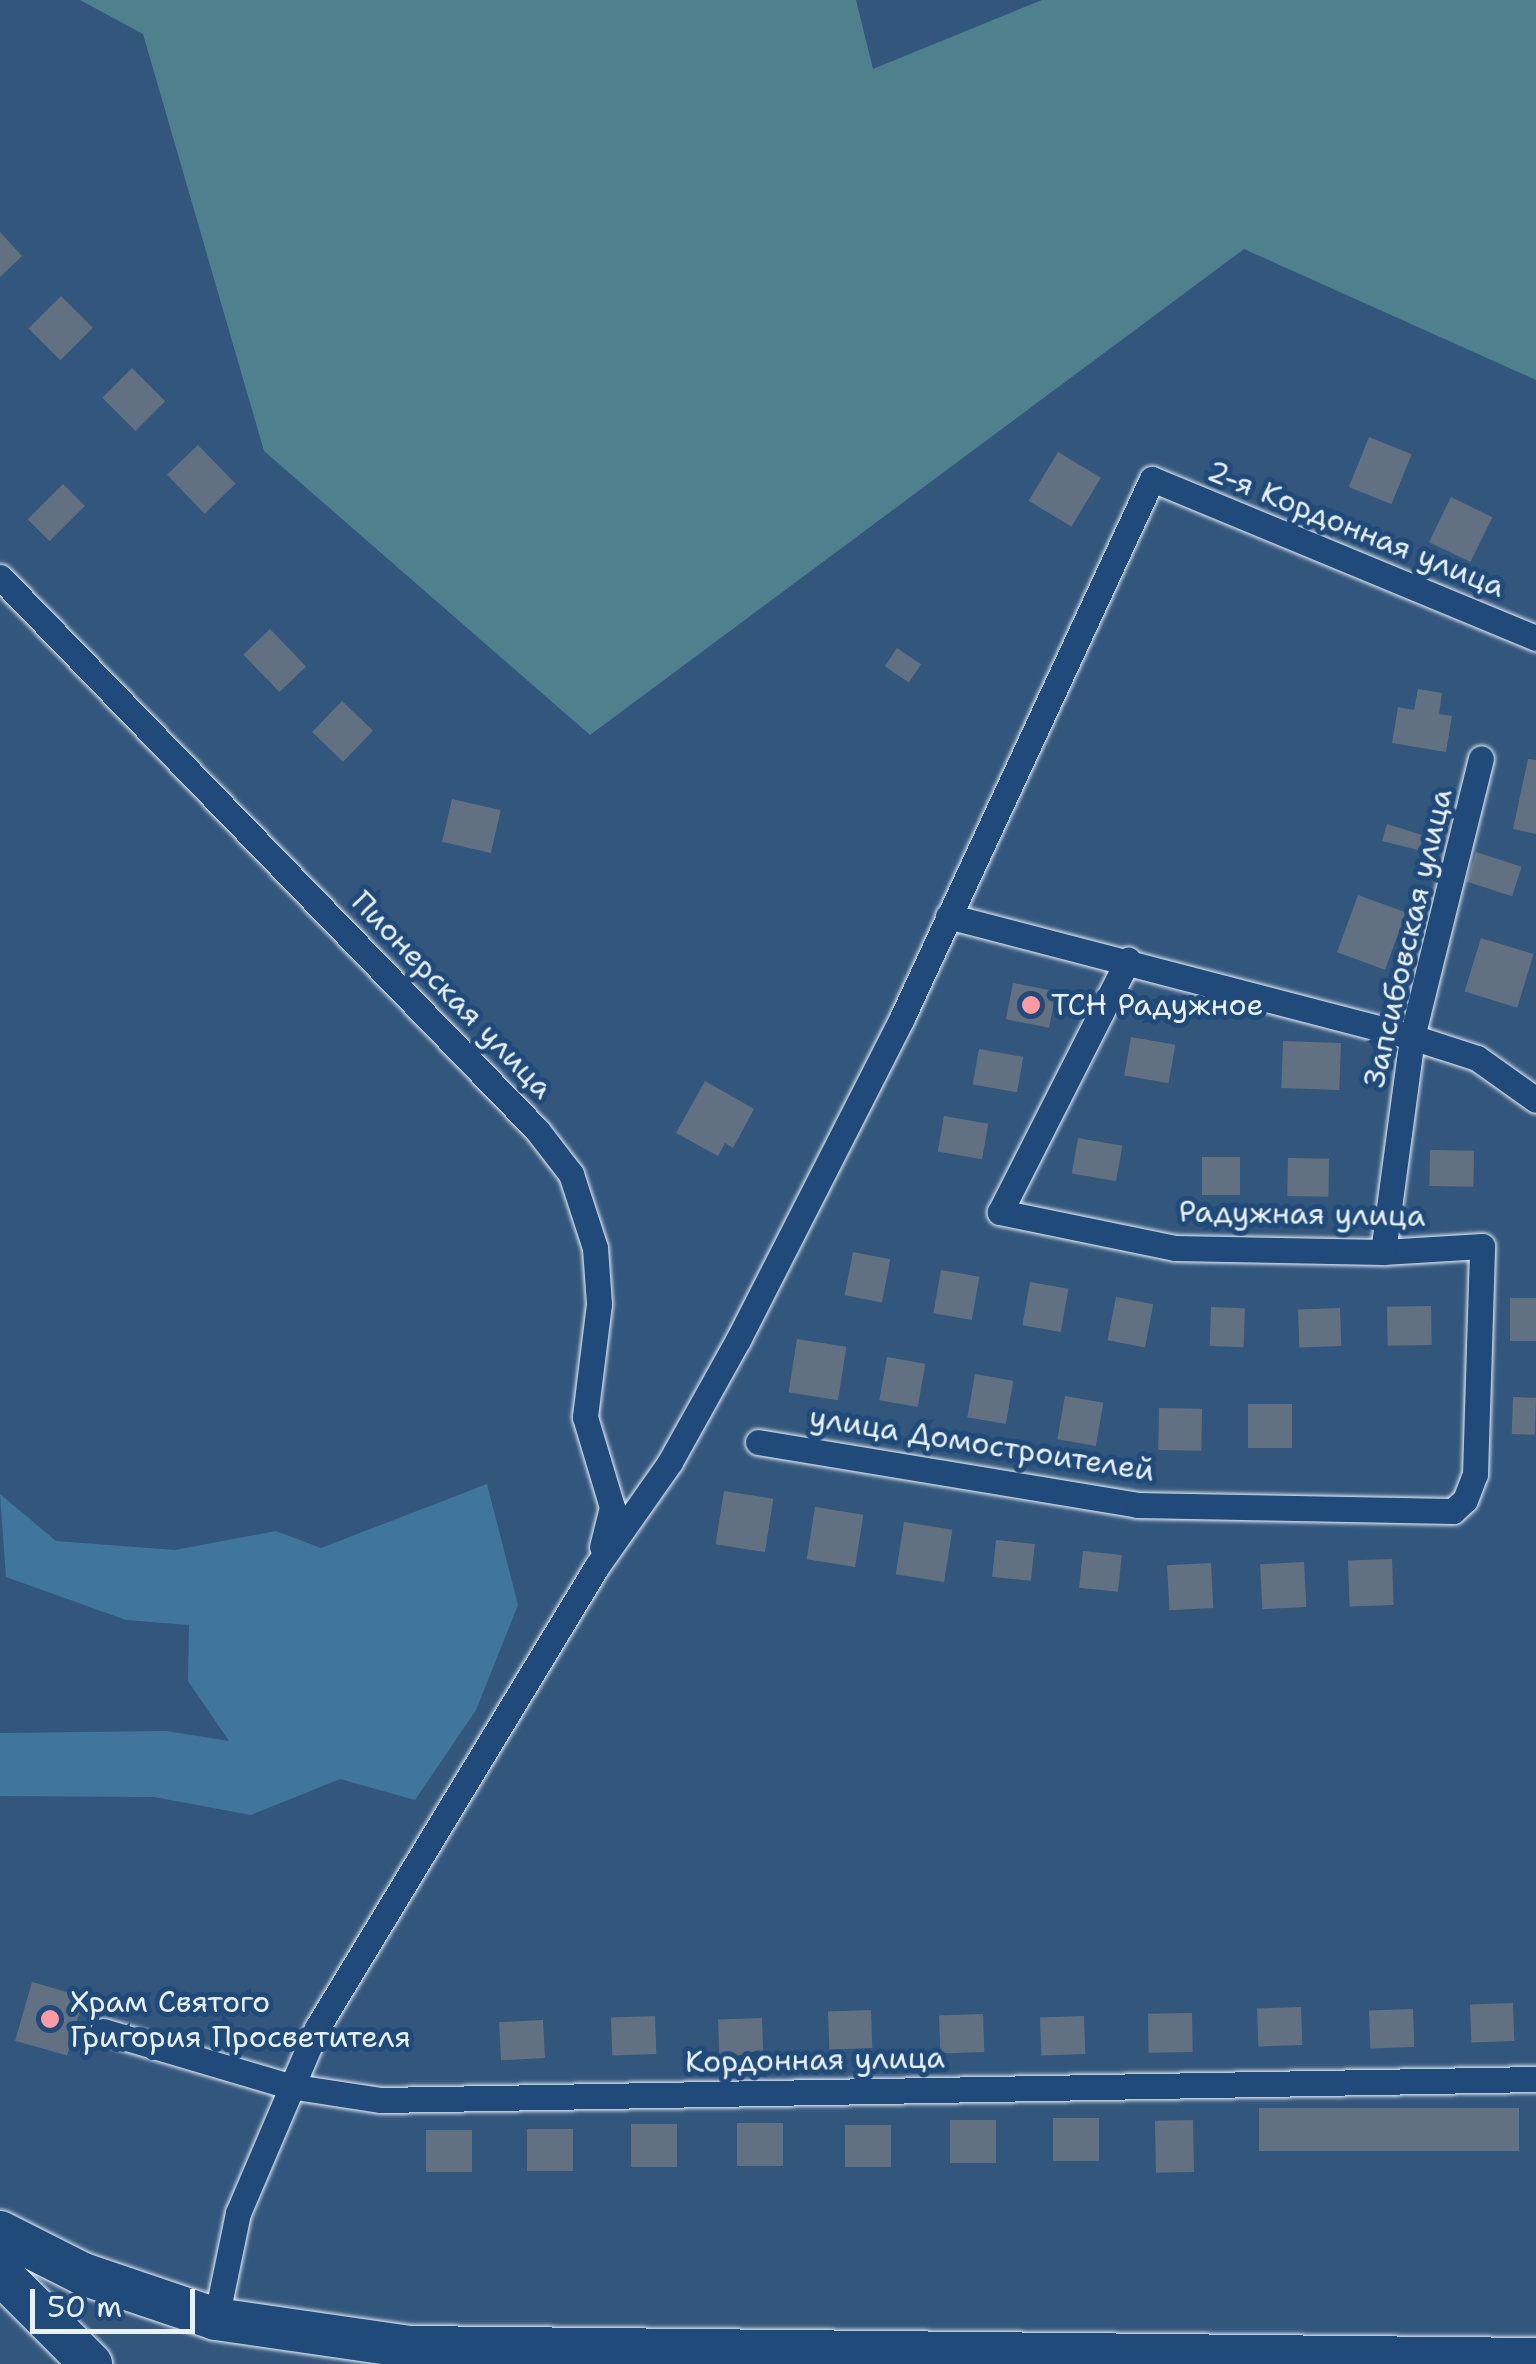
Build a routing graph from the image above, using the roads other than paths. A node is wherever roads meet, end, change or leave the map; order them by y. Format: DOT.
graph roads {
  1 [pos="0,577"];
  2 [pos="1536,638"];
  3 [pos="1482,758"];
  4 [pos="948,916"];
  5 [pos="1128,960"];
  6 [pos="1412,1036"];
  7 [pos="1536,1100"];
  8 [pos="1383,1252"];
  9 [pos="758,1442"];
  10 [pos="1475,1474"];
  11 [pos="597,1566"];
  12 [pos="103,2031"];
  13 [pos="1536,2080"];
  14 [pos="289,2086"];
  15 [pos="0,2232"];
  16 [pos="0,2273"];
  17 [pos="216,2319"];
  18 [pos="78,2355"];
  19 [pos="1536,2359"];
  20 [pos="1174,2362"];
  1 -- 11 [label="street, Пионерская улица"];
  2 -- 4 [label="street, 2-я Кордонная улица"];
  3 -- 6 [label="street, Запсибовская улица"];
  4 -- 5 [label="street"];
  4 -- 11 [label="street"];
  5 -- 6 [label="street"];
  5 -- 8 [label="street, Радужная улица"];
  6 -- 7 [label="street"];
  6 -- 8 [label="street, Запсибовская улица"];
  8 -- 10 [label="street, Радужная улица"];
  9 -- 10 [label="street, улица Домостроителей"];
  11 -- 14 [label="street"];
  12 -- 14 [label="street, Кордонная улица"];
  13 -- 14 [label="street, Кордонная улица"];
  14 -- 17 [label="street"];
  15 -- 17 [label="main road"];
  16 -- 18 [label="main road"];
  17 -- 20 [label="main road"];
  19 -- 20 [label="main road"];
}
